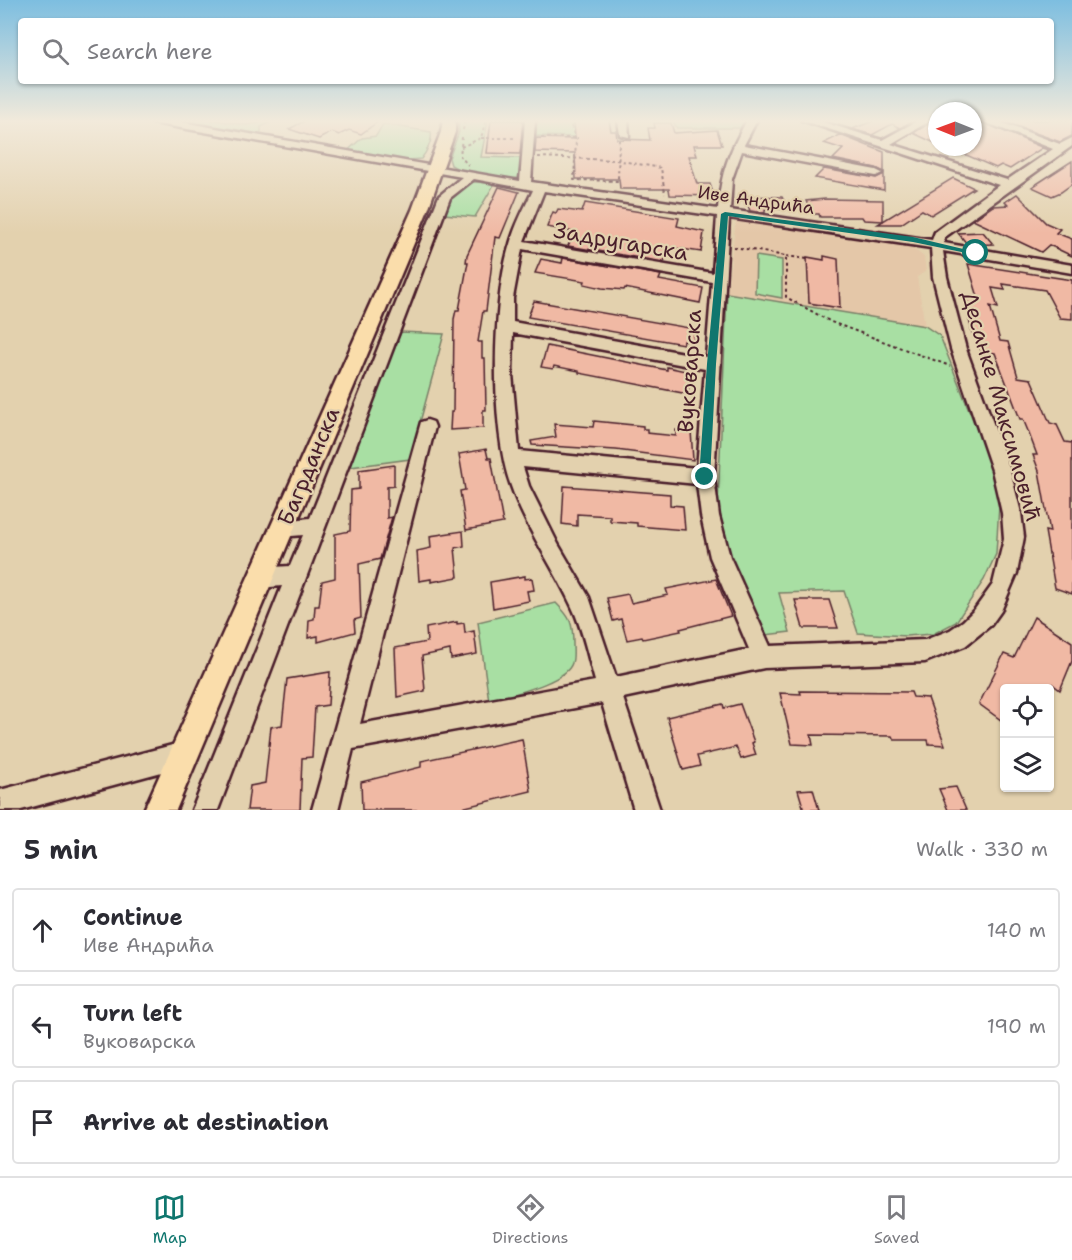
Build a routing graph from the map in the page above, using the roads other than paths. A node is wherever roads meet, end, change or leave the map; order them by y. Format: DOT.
graph roads {
  1 [pos="365,158"];
  2 [pos="438,158"];
  3 [pos="527,158"];
  4 [pos="734,158"];
  5 [pos="795,158"];
  6 [pos="927,158"];
  7 [pos="1046,158"];
  8 [pos="434,170"];
  9 [pos="472,172"];
  10 [pos="876,173"];
  11 [pos="1008,184"];
  12 [pos="532,186"];
  13 [pos="725,214"];
  14 [pos="417,217"];
  15 [pos="435,221"];
  16 [pos="516,244"];
  17 [pos="936,245"];
  18 [pos="1072,269"];
  19 [pos="719,279"];
  20 [pos="504,326"];
  21 [pos="711,364"];
  22 [pos="427,427"];
  23 [pos="511,458"];
  24 [pos="705,477"];
  25 [pos="316,526"];
  26 [pos="281,528"];
  27 [pos="297,574"];
  28 [pos="260,578"];
  29 [pos="764,657"];
  30 [pos="609,690"];
  31 [pos="346,738"];
  32 [pos="184,754"];
  33 [pos="0,803"];
  34 [pos="160,810"];
  35 [pos="205,810"];
  36 [pos="325,810"];
  37 [pos="647,810"];
  1 -- 8 [label="street, Иве Андрића"];
  2 -- 8 [label="main road, Багрданска"];
  3 -- 12 [label="street"];
  4 -- 13 [label="street, Вуковарска"];
  5 -- 10 [label="street"];
  6 -- 11 [label="street"];
  7 -- 11 [label="street"];
  8 -- 9 [label="street, Иве Андрића"];
  8 -- 14 [label="main road, Багрданска"];
  9 -- 12 [label="street, Иве Андрића"];
  9 -- 15 [label="street"];
  11 -- 17 [label="street"];
  12 -- 13 [label="street, Иве Андрића"];
  12 -- 16 [label="street"];
  13 -- 17 [label="street, Иве Андрића"];
  13 -- 19 [label="street, Вуковарска"];
  14 -- 15 [label="street"];
  14 -- 26 [label="main road, Багрданска"];
  15 -- 25 [label="street"];
  16 -- 19 [label="street, Задругарска"];
  16 -- 20 [label="street"];
  17 -- 18 [label="street, Иве Андрића"];
  17 -- 29 [label="street, Десанке Максимовић"];
  19 -- 21 [label="street, Вуковарска"];
  20 -- 21 [label="street"];
  20 -- 23 [label="street"];
  21 -- 24 [label="street, Вуковарска"];
  22 -- 31 [label="street"];
  23 -- 24 [label="street"];
  23 -- 30 [label="street"];
  24 -- 29 [label="street, Вуковарска"];
  25 -- 26 [label="street"];
  25 -- 27 [label="street"];
  26 -- 28 [label="main road, Багрданска"];
  27 -- 28 [label="street"];
  27 -- 35 [label="street"];
  28 -- 32 [label="main road, Багрданска"];
  29 -- 30 [label="street, Десанке Максимовић"];
  30 -- 31 [label="street, Десанке Максимовић"];
  30 -- 37 [label="street"];
  31 -- 36 [label="street"];
  32 -- 33 [label="street"];
  32 -- 34 [label="main road, Багрданска"];
}
